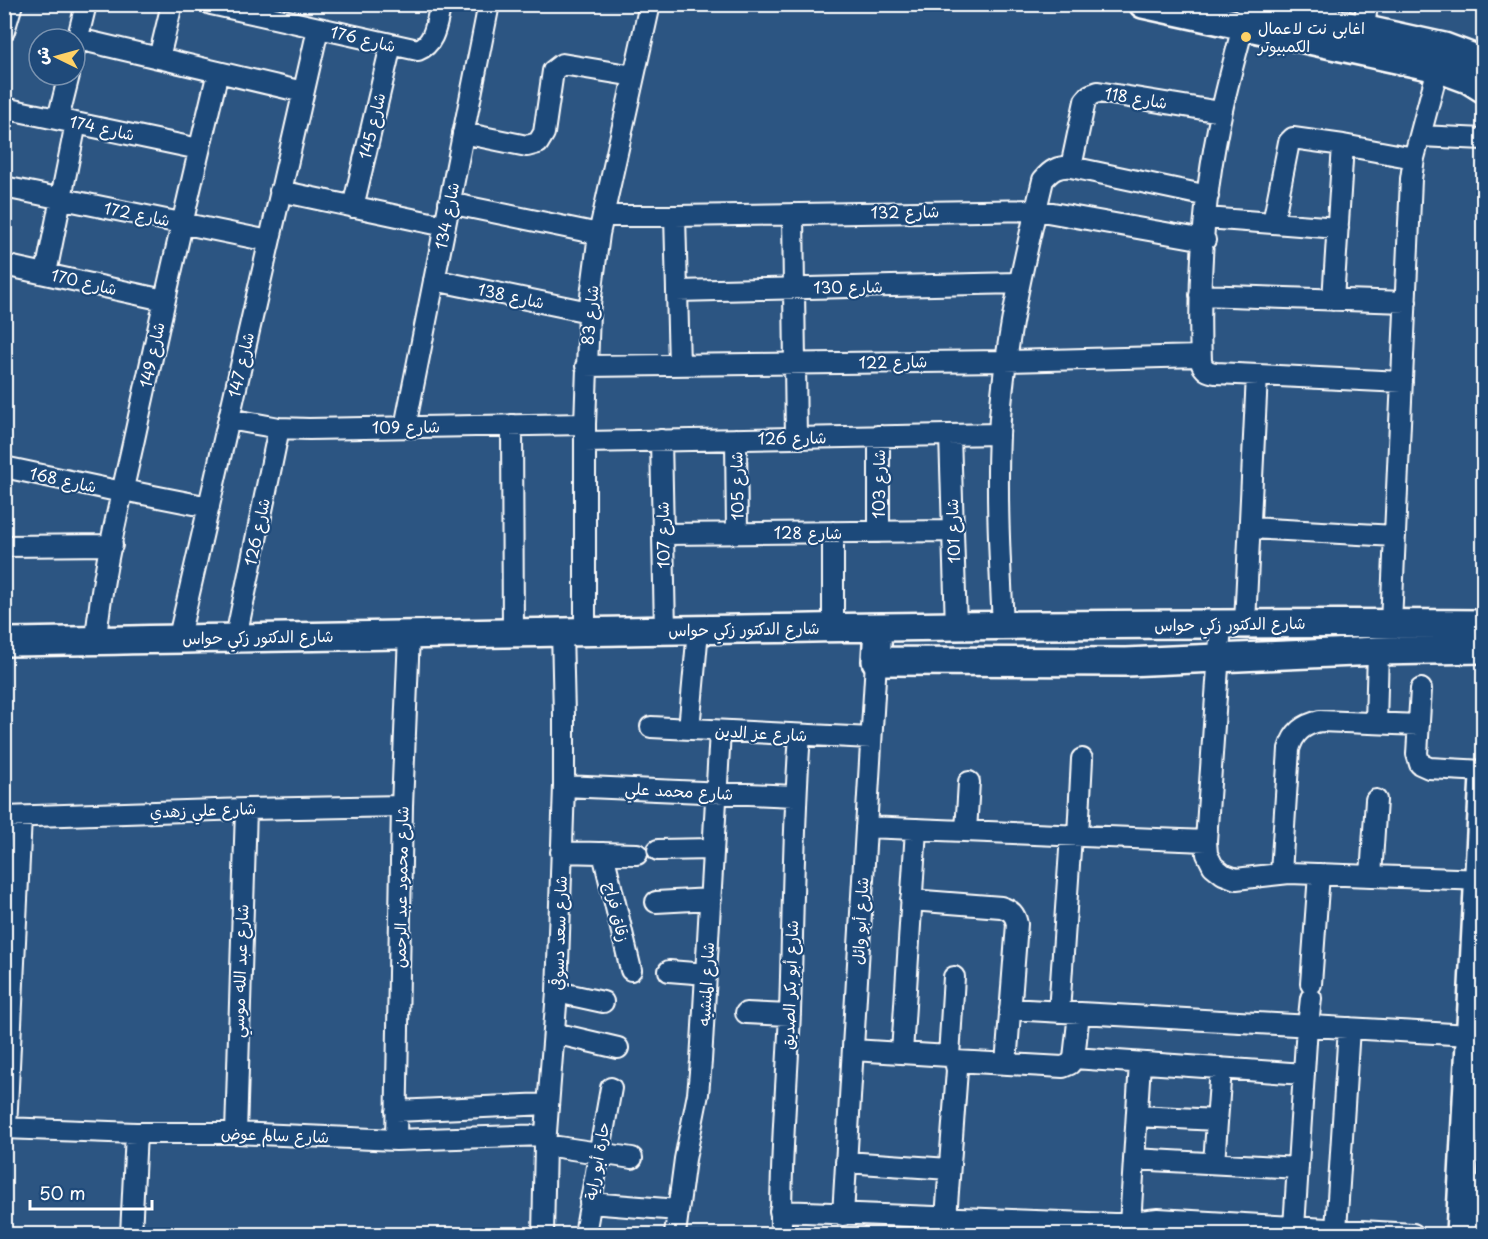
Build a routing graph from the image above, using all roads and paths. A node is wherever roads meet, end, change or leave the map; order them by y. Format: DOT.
graph roads {
  1 [pos="12,4"];
  2 [pos="86,4"];
  3 [pos="172,4"];
  4 [pos="211,4"];
  5 [pos="441,4"];
  6 [pos="489,4"];
  7 [pos="650,4"];
  8 [pos="1143,4"];
  9 [pos="266,11"];
  10 [pos="1246,15"];
  11 [pos="1365,17"];
  12 [pos="80,27"];
  13 [pos="318,28"];
  14 [pos="4,31"];
  15 [pos="87,46"];
  16 [pos="400,47"];
  17 [pos="1441,57"];
  18 [pos="159,58"];
  19 [pos="1484,62"];
  20 [pos="218,72"];
  21 [pos="634,76"];
  22 [pos="68,87"];
  23 [pos="1484,89"];
  24 [pos="303,92"];
  25 [pos="4,108"];
  26 [pos="1221,112"];
  27 [pos="67,121"];
  28 [pos="463,133"];
  29 [pos="1420,136"];
  30 [pos="1484,139"];
  31 [pos="1343,145"];
  32 [pos="200,149"];
  33 [pos="1414,158"];
  34 [pos="1071,167"];
  35 [pos="4,187"];
  36 [pos="280,191"];
  37 [pos="1208,196"];
  38 [pos="62,199"];
  39 [pos="449,203"];
  40 [pos="353,207"];
  41 [pos="1036,210"];
  42 [pos="793,214"];
  43 [pos="675,216"];
  44 [pos="1206,218"];
  45 [pos="182,223"];
  46 [pos="1274,223"];
  47 [pos="602,225"];
  48 [pos="445,226"];
  49 [pos="1338,228"];
  50 [pos="1205,240"];
  51 [pos="269,241"];
  52 [pos="4,265"];
  53 [pos="46,273"];
  54 [pos="434,280"];
  55 [pos="1018,283"];
  56 [pos="794,288"];
  57 [pos="677,291"];
  58 [pos="1200,295"];
  59 [pos="164,300"];
  60 [pos="1333,300"];
  61 [pos="1406,302"];
  62 [pos="589,312"];
  63 [pos="1200,356"];
  64 [pos="1005,361"];
  65 [pos="795,363"];
  66 [pos="680,365"];
  67 [pos="586,366"];
  68 [pos="1257,375"];
  69 [pos="1402,382"];
  70 [pos="229,419"];
  71 [pos="512,425"];
  72 [pos="405,427"];
  73 [pos="279,428"];
  74 [pos="585,433"];
  75 [pos="999,434"];
  76 [pos="950,435"];
  77 [pos="879,436"];
  78 [pos="796,438"];
  79 [pos="736,439"];
  80 [pos="662,441"];
  81 [pos="4,467"];
  82 [pos="123,491"];
  83 [pos="208,507"];
  84 [pos="1250,528"];
  85 [pos="953,531"];
  86 [pos="833,532"];
  87 [pos="879,532"];
  88 [pos="737,533"];
  89 [pos="663,534"];
  90 [pos="1395,536"];
  91 [pos="112,545"];
  92 [pos="4,546"];
  93 [pos="1233,623"];
  94 [pos="1391,623"];
  95 [pos="1484,624"];
  96 [pos="1003,626"];
  97 [pos="956,627"];
  98 [pos="833,628"];
  99 [pos="878,628"];
  100 [pos="665,630"];
  101 [pos="698,630"];
  102 [pos="573,631"];
  103 [pos="513,632"];
  104 [pos="409,635"];
  105 [pos="236,637"];
  106 [pos="179,638"];
  107 [pos="96,640"];
  108 [pos="4,642"];
  109 [pos="1484,649"];
  110 [pos="1378,651"];
  111 [pos="1219,657"];
  112 [pos="876,661"];
  113 [pos="1421,689"];
  114 [pos="1376,723"];
  115 [pos="1419,726"];
  116 [pos="651,727"];
  117 [pos="688,729"];
  118 [pos="720,731"];
  119 [pos="800,735"];
  120 [pos="871,738"];
  121 [pos="1082,759"];
  122 [pos="1484,771"];
  123 [pos="1484,776"];
  124 [pos="969,782"];
  125 [pos="564,786"];
  126 [pos="716,793"];
  127 [pos="795,796"];
  128 [pos="1376,800"];
  129 [pos="402,806"];
  130 [pos="246,809"];
  131 [pos="13,817"];
  132 [pos="866,827"];
  133 [pos="916,829"];
  134 [pos="966,831"];
  135 [pos="1074,835"];
  136 [pos="1206,841"];
  137 [pos="713,849"];
  138 [pos="658,850"];
  139 [pos="561,852"];
  140 [pos="603,853"];
  141 [pos="638,854"];
  142 [pos="1281,873"];
  143 [pos="1319,874"];
  144 [pos="1371,876"];
  145 [pos="1481,880"];
  146 [pos="711,899"];
  147 [pos="911,900"];
  148 [pos="656,902"];
  149 [pos="631,970"];
  150 [pos="669,971"];
  151 [pos="707,974"];
  152 [pos="954,977"];
  153 [pos="557,992"];
  154 [pos="603,1002"];
  155 [pos="1010,1009"];
  156 [pos="1059,1012"];
  157 [pos="746,1013"];
  158 [pos="1079,1013"];
  159 [pos="790,1016"];
  160 [pos="1307,1026"];
  161 [pos="1349,1028"];
  162 [pos="554,1033"];
  163 [pos="1470,1035"];
  164 [pos="618,1048"];
  165 [pos="853,1050"];
  166 [pos="902,1053"];
  167 [pos="952,1058"];
  168 [pos="1074,1058"];
  169 [pos="1140,1063"];
  170 [pos="1006,1064"];
  171 [pos="1221,1068"];
  172 [pos="1304,1074"];
  173 [pos="1476,1074"];
  174 [pos="610,1088"];
  175 [pos="547,1104"];
  176 [pos="396,1111"];
  177 [pos="1137,1116"];
  178 [pos="1217,1120"];
  179 [pos="5,1128"];
  180 [pos="136,1133"];
  181 [pos="236,1133"];
  182 [pos="396,1140"];
  183 [pos="545,1140"];
  184 [pos="598,1154"];
  185 [pos="632,1158"];
  186 [pos="1134,1159"];
  187 [pos="846,1162"];
  188 [pos="1214,1163"];
  189 [pos="1298,1168"];
  190 [pos="950,1169"];
  191 [pos="1484,1188"];
  192 [pos="590,1203"];
  193 [pos="678,1210"];
  194 [pos="780,1211"];
  195 [pos="843,1215"];
  196 [pos="940,1224"];
  197 [pos="1141,1226"];
  198 [pos="981,1227"];
  199 [pos="1294,1227"];
  200 [pos="1020,1228"];
  201 [pos="1058,1228"];
  202 [pos="1199,1228"];
  203 [pos="1098,1229"];
  204 [pos="1336,1230"];
  205 [pos="131,1234"];
  206 [pos="543,1234"];
  207 [pos="585,1234"];
  208 [pos="675,1234"];
  209 [pos="781,1234"];
  210 [pos="1413,1234"];
  211 [pos="1460,1234"];
  212 [pos="1481,1234"];
  1 -- 14 [label="street"];
  2 -- 12 [label="street"];
  3 -- 18 [label="street"];
  4 -- 9 [label="street, شارع 176"];
  5 -- 16 [label="street"];
  6 -- 28 [label="street, شارع 134"];
  7 -- 21 [label="street, شارع 83"];
  8 -- 10 [label="street"];
  9 -- 13 [label="street, شارع 176"];
  10 -- 11 [label="street"];
  10 -- 17 [label="street"];
  10 -- 26 [label="street"];
  11 -- 17 [label="street"];
  13 -- 16 [label="street, شارع 176"];
  13 -- 24 [label="street, شارع 147"];
  15 -- 18 [label="street"];
  16 -- 40 [label="street, شارع 145"];
  17 -- 19 [label="street"];
  17 -- 23 [label="street"];
  17 -- 29 [label="street"];
  18 -- 20 [label="street"];
  20 -- 24 [label="street"];
  20 -- 32 [label="street, شارع 149"];
  21 -- 28 [label="street"];
  21 -- 47 [label="street, شارع 83"];
  22 -- 27 [label="street"];
  24 -- 36 [label="street, شارع 147"];
  25 -- 27 [label="street, شارع 174"];
  26 -- 34 [label="street, شارع 118"];
  26 -- 37 [label="street"];
  27 -- 32 [label="street, شارع 174"];
  27 -- 38 [label="street"];
  28 -- 39 [label="street, شارع 134"];
  29 -- 30 [label="street"];
  29 -- 33 [label="street"];
  31 -- 33 [label="street"];
  31 -- 46 [label="street"];
  31 -- 49 [label="street"];
  32 -- 45 [label="street, شارع 149"];
  33 -- 61 [label="street"];
  34 -- 37 [label="street"];
  34 -- 41 [label="street"];
  35 -- 38 [label="street, شارع 172"];
  36 -- 40 [label="street"];
  36 -- 51 [label="street, شارع 147"];
  37 -- 44 [label="street"];
  38 -- 45 [label="street, شارع 172"];
  38 -- 53 [label="street"];
  39 -- 47 [label="street, شارع 132"];
  39 -- 48 [label="street, شارع 134"];
  40 -- 48 [label="street"];
  41 -- 42 [label="street, شارع 132"];
  41 -- 50 [label="street, شارع 132"];
  41 -- 55 [label="street"];
  42 -- 43 [label="street, شارع 132"];
  42 -- 56 [label="street"];
  43 -- 47 [label="street, شارع 132"];
  43 -- 57 [label="street"];
  44 -- 46 [label="street"];
  44 -- 50 [label="street"];
  45 -- 51 [label="street, شارع 172"];
  45 -- 59 [label="street, شارع 149"];
  46 -- 49 [label="street"];
  47 -- 62 [label="street, شارع 83"];
  48 -- 54 [label="street, شارع 134"];
  49 -- 60 [label="street"];
  50 -- 58 [label="street"];
  51 -- 70 [label="street, شارع 147"];
  52 -- 53 [label="street, شارع 170"];
  53 -- 59 [label="street, شارع 170"];
  54 -- 62 [label="street, شارع 138"];
  54 -- 72 [label="street, شارع 134"];
  55 -- 56 [label="street, شارع 130"];
  55 -- 64 [label="street"];
  56 -- 57 [label="street, شارع 130"];
  56 -- 65 [label="street"];
  57 -- 66 [label="street"];
  58 -- 60 [label="street"];
  58 -- 63 [label="street"];
  59 -- 82 [label="street, شارع 149"];
  60 -- 61 [label="street"];
  61 -- 69 [label="street"];
  62 -- 67 [label="street, شارع 83"];
  63 -- 64 [label="street, شارع 122"];
  63 -- 68 [label="street"];
  64 -- 65 [label="street, شارع 122"];
  64 -- 75 [label="street"];
  65 -- 66 [label="street, شارع 122"];
  65 -- 78 [label="street"];
  66 -- 67 [label="street, شارع 122"];
  67 -- 74 [label="street, شارع 83"];
  68 -- 69 [label="street"];
  68 -- 84 [label="street"];
  69 -- 90 [label="street"];
  70 -- 73 [label="street, شارع 109"];
  70 -- 83 [label="street, شارع 147"];
  71 -- 72 [label="street, شارع 109"];
  71 -- 74 [label="street, شارع 109"];
  71 -- 103 [label="street"];
  72 -- 73 [label="street, شارع 109"];
  73 -- 105 [label="street, شارع 126"];
  74 -- 80 [label="street, شارع 126"];
  74 -- 102 [label="street, شارع 83"];
  75 -- 76 [label="street, شارع 126"];
  75 -- 96 [label="street"];
  76 -- 77 [label="street, شارع 126"];
  76 -- 85 [label="street, شارع 101"];
  77 -- 78 [label="street, شارع 126"];
  77 -- 87 [label="street, شارع 103"];
  78 -- 79 [label="street, شارع 126"];
  79 -- 80 [label="street, شارع 126"];
  79 -- 88 [label="street, شارع 105"];
  80 -- 89 [label="street, شارع 107"];
  81 -- 82 [label="street, شارع 168"];
  82 -- 83 [label="street, شارع 168"];
  82 -- 91 [label="street, شارع 149"];
  83 -- 106 [label="street, شارع 147"];
  84 -- 90 [label="street"];
  84 -- 93 [label="street"];
  85 -- 87 [label="street, شارع 128"];
  85 -- 97 [label="street, شارع 101"];
  86 -- 87 [label="street, شارع 128"];
  86 -- 88 [label="street, شارع 128"];
  86 -- 98 [label="street"];
  88 -- 89 [label="street, شارع 128"];
  89 -- 100 [label="street, شارع 107"];
  90 -- 94 [label="street"];
  91 -- 92 [label="street"];
  91 -- 107 [label="street, شارع 149"];
  93 -- 94 [label="street, شارع الدكتور زكي حواس"];
  93 -- 96 [label="street, شارع الدكتور زكي حواس"];
  93 -- 111 [label="street"];
  94 -- 95 [label="street, شارع الدكتور زكي حواس"];
  96 -- 97 [label="street, شارع الدكتور زكي حواس"];
  97 -- 99 [label="street, شارع الدكتور زكي حواس"];
  98 -- 99 [label="street, شارع الدكتور زكي حواس"];
  98 -- 101 [label="street, شارع الدكتور زكي حواس"];
  99 -- 112 [label="street, شارع أبو وائل"];
  100 -- 101 [label="street, شارع الدكتور زكي حواس"];
  100 -- 102 [label="street, شارع الدكتور زكي حواس"];
  101 -- 117 [label="street"];
  102 -- 103 [label="street, شارع الدكتور زكي حواس"];
  102 -- 125 [label="street, شارع سعد دسوقي"];
  103 -- 104 [label="street, شارع الدكتور زكي حواس"];
  104 -- 105 [label="street, شارع الدكتور زكي حواس"];
  104 -- 129 [label="street, شارع محمود عبد الرحمن"];
  105 -- 106 [label="street, شارع الدكتور زكي حواس"];
  106 -- 107 [label="street, شارع الدكتور زكي حواس"];
  107 -- 108 [label="street, شارع الدكتور زكي حواس"];
  109 -- 110 [label="street, شارع الدكتور زكي حواس"];
  110 -- 111 [label="street, شارع الدكتور زكي حواس"];
  110 -- 114 [label="street"];
  111 -- 112 [label="street, شارع الدكتور زكي حواس"];
  111 -- 136 [label="street"];
  112 -- 120 [label="street, شارع أبو وائل"];
  113 -- 115 [label="street"];
  114 -- 115 [label="street"];
  114 -- 142 [label="street"];
  115 -- 122 [label="street"];
  116 -- 117 [label="street, شارع عز الدين"];
  117 -- 118 [label="street, شارع عز الدين"];
  118 -- 119 [label="street, شارع عز الدين"];
  118 -- 126 [label="street, شارع المنشيه"];
  119 -- 120 [label="street, شارع عز الدين"];
  119 -- 127 [label="street, شارع أبو بكر الصديق"];
  120 -- 132 [label="street, شارع أبو وائل"];
  121 -- 135 [label="street"];
  123 -- 145 [label="street"];
  124 -- 134 [label="street"];
  125 -- 126 [label="street, شارع محمد علي"];
  125 -- 139 [label="street, شارع سعد دسوقي"];
  126 -- 127 [label="street, شارع محمد علي"];
  126 -- 137 [label="street, شارع المنشيه"];
  127 -- 159 [label="street, شارع أبو بكر الصديق"];
  128 -- 144 [label="street"];
  129 -- 130 [label="street, شارع علي زهدي"];
  129 -- 176 [label="street, شارع محمود عبد الرحمن"];
  130 -- 131 [label="street, شارع علي زهدي"];
  130 -- 181 [label="street, شارع عبد الله موسي"];
  131 -- 179 [label="street"];
  132 -- 133 [label="street"];
  132 -- 165 [label="street, شارع أبو وائل"];
  133 -- 134 [label="street"];
  133 -- 147 [label="street"];
  134 -- 135 [label="street"];
  135 -- 136 [label="street"];
  135 -- 156 [label="street"];
  136 -- 142 [label="street"];
  137 -- 138 [label="street"];
  137 -- 146 [label="street, شارع المنشيه"];
  139 -- 140 [label="street"];
  139 -- 153 [label="street, شارع سعد دسوقي"];
  140 -- 141 [label="street"];
  140 -- 149 [label="street, زقاق فراج"];
  142 -- 143 [label="street"];
  143 -- 144 [label="street"];
  143 -- 160 [label="street"];
  144 -- 145 [label="street"];
  145 -- 163 [label="street"];
  146 -- 148 [label="street"];
  146 -- 151 [label="street, شارع المنشيه"];
  147 -- 155 [label="street"];
  147 -- 166 [label="street"];
  150 -- 151 [label="street"];
  151 -- 193 [label="street, شارع المنشيه"];
  152 -- 167 [label="street"];
  153 -- 154 [label="street"];
  153 -- 162 [label="street, شارع سعد دسوقي"];
  155 -- 156 [label="street"];
  155 -- 170 [label="street"];
  156 -- 158 [label="street"];
  157 -- 159 [label="street"];
  158 -- 160 [label="street"];
  158 -- 168 [label="street"];
  159 -- 194 [label="street, شارع أبو بكر الصديق"];
  160 -- 161 [label="street"];
  160 -- 172 [label="street"];
  161 -- 163 [label="street"];
  161 -- 204 [label="street"];
  162 -- 164 [label="street"];
  162 -- 175 [label="street, شارع سعد دسوقي"];
  163 -- 173 [label="street"];
  165 -- 166 [label="street"];
  165 -- 187 [label="street, شارع أبو وائل"];
  166 -- 167 [label="street"];
  167 -- 170 [label="street"];
  167 -- 190 [label="street"];
  168 -- 169 [label="street"];
  168 -- 170 [label="street"];
  169 -- 171 [label="street"];
  169 -- 177 [label="street"];
  171 -- 172 [label="street"];
  171 -- 178 [label="street"];
  172 -- 189 [label="street"];
  173 -- 211 [label="street"];
  174 -- 184 [label="street, حارة أبو راية"];
  175 -- 176 [label="street"];
  175 -- 183 [label="street, شارع سعد دسوقي"];
  176 -- 182 [label="street, شارع محمود عبد الرحمن"];
  177 -- 178 [label="street"];
  177 -- 186 [label="street"];
  178 -- 188 [label="street"];
  179 -- 180 [label="street, شارع سالم عوض"];
  180 -- 181 [label="street, شارع سالم عوض"];
  180 -- 205 [label="street"];
  181 -- 182 [label="street, شارع سالم عوض"];
  182 -- 183 [label="street, شارع سالم عوض"];
  183 -- 184 [label="street, شارع سالم عوض"];
  183 -- 206 [label="street, شارع سعد دسوقي"];
  184 -- 185 [label="street, شارع سالم عوض"];
  184 -- 192 [label="street, حارة أبو راية"];
  186 -- 188 [label="street"];
  186 -- 197 [label="street"];
  187 -- 190 [label="street"];
  187 -- 195 [label="street, شارع أبو وائل"];
  188 -- 189 [label="street"];
  189 -- 199 [label="street"];
  190 -- 196 [label="street"];
  191 -- 212 [label="street"];
  192 -- 193 [label="street"];
  192 -- 207 [label="street, حارة أبو راية"];
  193 -- 208 [label="street, شارع المنشيه"];
  194 -- 195 [label="street"];
  194 -- 209 [label="street, شارع أبو بكر الصديق"];
  195 -- 196 [label="street"];
  196 -- 198 [label="street"];
  197 -- 202 [label="street"];
  197 -- 203 [label="street"];
  198 -- 200 [label="street"];
  199 -- 202 [label="street"];
  199 -- 204 [label="street"];
  200 -- 201 [label="street"];
  201 -- 203 [label="street"];
  204 -- 210 [label="street"];
}
